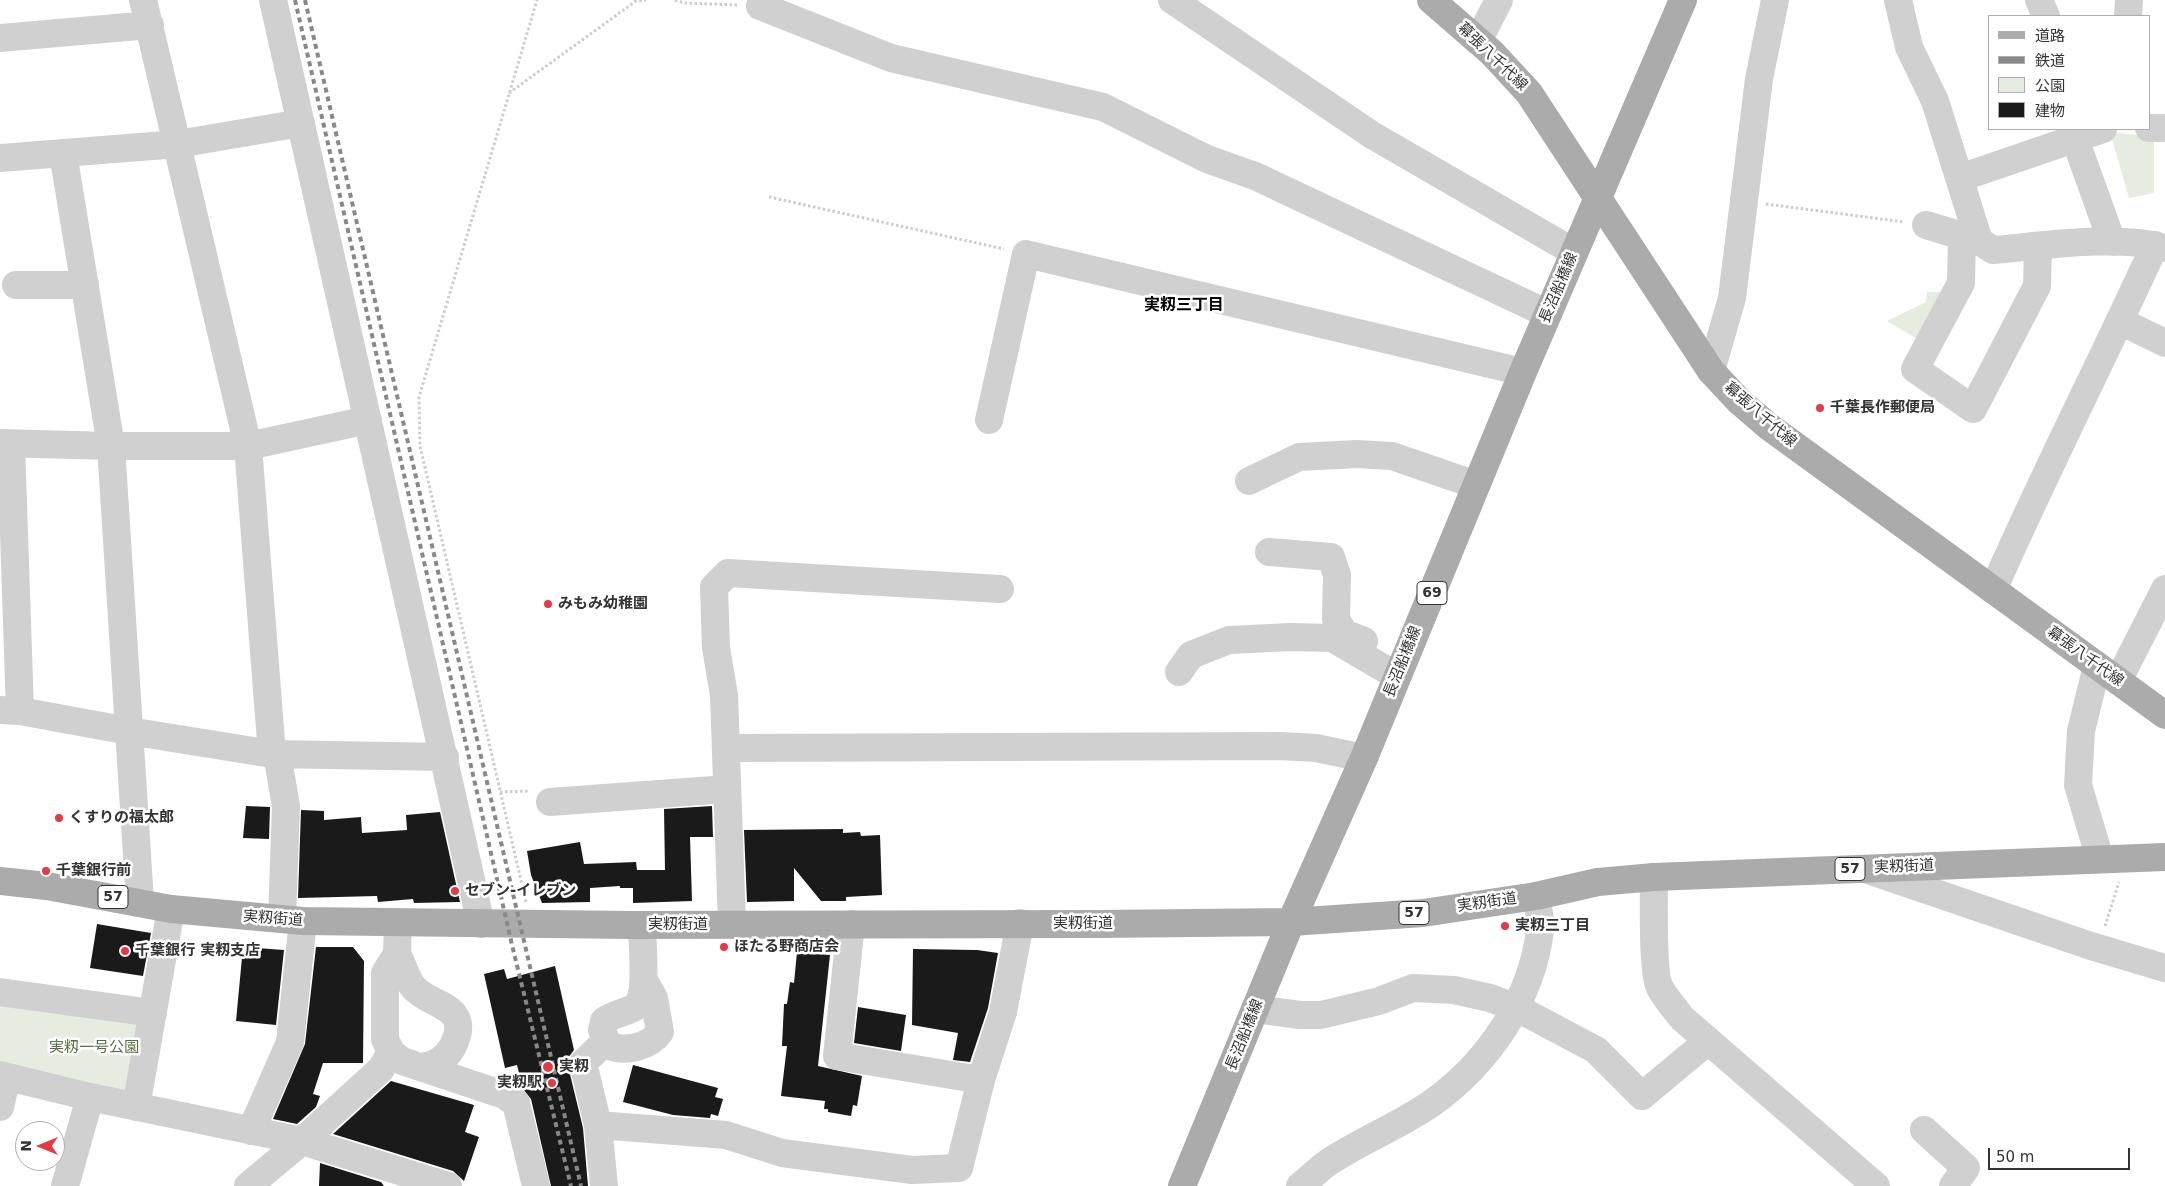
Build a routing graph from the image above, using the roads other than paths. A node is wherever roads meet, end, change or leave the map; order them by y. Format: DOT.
graph roads {
  1 [pos="273,0"];
  2 [pos="1172,0"];
  3 [pos="1431,0"];
  4 [pos="1499,0"];
  5 [pos="1683,0"];
  6 [pos="1775,0"];
  7 [pos="1898,0"];
  8 [pos="2039,0"];
  9 [pos="2129,0"];
  10 [pos="761,3"];
  11 [pos="146,13"];
  12 [pos="2046,15"];
  13 [pos="2128,15"];
  14 [pos="0,38"];
  15 [pos="1478,41"];
  16 [pos="301,123"];
  17 [pos="2150,128"];
  18 [pos="2165,128"];
  19 [pos="2100,130"];
  20 [pos="2075,139"];
  21 [pos="178,144"];
  22 [pos="63,153"];
  23 [pos="0,158"];
  24 [pos="1960,178"];
  25 [pos="1596,198"];
  26 [pos="1926,225"];
  27 [pos="1970,238"];
  28 [pos="2112,242"];
  29 [pos="2038,246"];
  30 [pos="2160,246"];
  31 [pos="1574,252"];
  32 [pos="16,285"];
  33 [pos="85,285"];
  34 [pos="1548,314"];
  35 [pos="2120,321"];
  36 [pos="2165,343"];
  37 [pos="1712,371"];
  38 [pos="1523,372"];
  39 [pos="368,420"];
  40 [pos="989,420"];
  41 [pos="6,443"];
  42 [pos="111,446"];
  43 [pos="248,446"];
  44 [pos="1249,481"];
  45 [pos="1476,485"];
  46 [pos="1269,552"];
  47 [pos="1000,589"];
  48 [pos="2165,589"];
  49 [pos="1993,590"];
  50 [pos="1401,667"];
  51 [pos="1179,672"];
  52 [pos="2108,674"];
  53 [pos="10,711"];
  54 [pos="2165,715"];
  55 [pos="129,731"];
  56 [pos="726,748"];
  57 [pos="275,754"];
  58 [pos="444,757"];
  59 [pos="1364,758"];
  60 [pos="727,790"];
  61 [pos="550,802"];
  62 [pos="2165,857"];
  63 [pos="2112,859"];
  64 [pos="1864,868"];
  65 [pos="1654,877"];
  66 [pos="0,881"];
  67 [pos="1536,896"];
  68 [pos="140,902"];
  69 [pos="171,909"];
  70 [pos="292,920"];
  71 [pos="1291,922"];
  72 [pos="398,923"];
  73 [pos="1020,923"];
  74 [pos="481,924"];
  75 [pos="851,924"];
  76 [pos="642,925"];
  77 [pos="732,925"];
  78 [pos="397,954"];
  79 [pos="2165,968"];
  80 [pos="644,982"];
  81 [pos="0,992"];
  82 [pos="1517,1008"];
  83 [pos="1256,1009"];
  84 [pos="153,1013"];
  85 [pos="606,1041"];
  86 [pos="1708,1041"];
  87 [pos="391,1052"];
  88 [pos="423,1067"];
  89 [pos="4,1076"];
  90 [pos="981,1080"];
  91 [pos="90,1097"];
  92 [pos="0,1107"];
  93 [pos="136,1107"];
  94 [pos="598,1125"];
  95 [pos="1924,1130"];
  96 [pos="251,1131"];
  97 [pos="302,1141"];
  98 [pos="387,1177"];
  99 [pos="263,1181"];
  100 [pos="65,1186"];
  101 [pos="448,1186"];
  102 [pos="536,1186"];
  103 [pos="604,1186"];
  104 [pos="1182,1186"];
  105 [pos="1300,1186"];
  106 [pos="1876,1186"];
  107 [pos="1953,1186"];
  1 -- 16 [label="street"];
  2 -- 31 [label="street"];
  3 -- 15 [label="main road, 幕張八千代線"];
  4 -- 15 [label="street"];
  5 -- 25 [label="main road, 長沼船橋線 / 69"];
  6 -- 37 [label="street"];
  7 -- 24 [label="street"];
  8 -- 12 [label="street"];
  9 -- 13 [label="street"];
  10 -- 34 [label="street"];
  11 -- 14 [label="street"];
  11 -- 21 [label="street"];
  15 -- 25 [label="main road, 幕張八千代線"];
  16 -- 21 [label="street"];
  16 -- 39 [label="street"];
  17 -- 18 [label="street"];
  19 -- 20 [label="street"];
  20 -- 24 [label="street"];
  20 -- 28 [label="street"];
  21 -- 22 [label="street"];
  21 -- 43 [label="street"];
  22 -- 23 [label="street"];
  22 -- 33 [label="street"];
  24 -- 27 [label="street"];
  25 -- 31 [label="main road, 長沼船橋線 / 69"];
  25 -- 37 [label="main road, 幕張八千代線"];
  26 -- 27 [label="street"];
  27 -- 29 [label="street"];
  27 -- 29 [label="street"];
  28 -- 29 [label="street"];
  28 -- 30 [label="street"];
  30 -- 35 [label="street"];
  31 -- 34 [label="main road, 長沼船橋線 / 69"];
  32 -- 33 [label="street"];
  33 -- 42 [label="street"];
  34 -- 38 [label="main road, 長沼船橋線 / 69"];
  35 -- 36 [label="street"];
  35 -- 49 [label="street"];
  37 -- 49 [label="main road, 幕張八千代線"];
  38 -- 40 [label="street"];
  38 -- 45 [label="main road, 長沼船橋線 / 69"];
  39 -- 43 [label="street"];
  39 -- 58 [label="street"];
  41 -- 42 [label="street"];
  41 -- 53 [label="street"];
  42 -- 43 [label="street"];
  42 -- 55 [label="street"];
  43 -- 57 [label="street"];
  44 -- 45 [label="street"];
  45 -- 50 [label="main road, 長沼船橋線 / 69"];
  46 -- 50 [label="street"];
  47 -- 56 [label="street"];
  48 -- 52 [label="street"];
  49 -- 52 [label="main road, 幕張八千代線"];
  50 -- 51 [label="street"];
  50 -- 59 [label="main road, 長沼船橋線 / 69"];
  52 -- 54 [label="main road, 幕張八千代線"];
  52 -- 63 [label="street"];
  53 -- 55 [label="street"];
  55 -- 57 [label="street"];
  55 -- 68 [label="street"];
  56 -- 59 [label="street"];
  56 -- 60 [label="street"];
  57 -- 58 [label="street"];
  57 -- 70 [label="street"];
  58 -- 74 [label="street"];
  59 -- 71 [label="main road, 長沼船橋線 / 69"];
  60 -- 61 [label="street"];
  60 -- 77 [label="street"];
  62 -- 63 [label="main road, 実籾街道 / 57"];
  63 -- 64 [label="main road, 実籾街道 / 57"];
  64 -- 65 [label="main road, 実籾街道 / 57"];
  64 -- 79 [label="street"];
  65 -- 67 [label="main road, 実籾街道 / 57"];
  65 -- 86 [label="street"];
  66 -- 68 [label="main road, 実籾街道 / 57"];
  67 -- 71 [label="main road, 実籾街道 / 57"];
  67 -- 82 [label="street"];
  68 -- 69 [label="main road, 実籾街道 / 57"];
  69 -- 70 [label="main road, 実籾街道 / 57"];
  69 -- 84 [label="street"];
  70 -- 72 [label="main road, 実籾街道 / 57"];
  70 -- 96 [label="street"];
  71 -- 73 [label="main road, 実籾街道 / 57"];
  71 -- 83 [label="main road, 長沼船橋線 / 69"];
  72 -- 74 [label="main road, 実籾街道 / 57"];
  72 -- 78 [label="street"];
  73 -- 75 [label="main road, 実籾街道 / 57"];
  73 -- 90 [label="street"];
  74 -- 76 [label="main road, 実籾街道 / 57"];
  75 -- 77 [label="main road, 実籾街道 / 57"];
  75 -- 90 [label="street"];
  76 -- 77 [label="main road, 実籾街道 / 57"];
  76 -- 80 [label="street"];
  78 -- 87 [label="street"];
  78 -- 88 [label="street"];
  80 -- 85 [label="street"];
  80 -- 85 [label="street"];
  81 -- 84 [label="street"];
  82 -- 83 [label="street"];
  82 -- 86 [label="street"];
  82 -- 105 [label="street"];
  83 -- 104 [label="main road, 長沼船橋線 / 69"];
  84 -- 93 [label="street"];
  85 -- 94 [label="street"];
  86 -- 106 [label="street"];
  87 -- 88 [label="street"];
  87 -- 97 [label="street"];
  88 -- 102 [label="street"];
  89 -- 91 [label="street"];
  89 -- 92 [label="street"];
  90 -- 94 [label="street"];
  91 -- 93 [label="street"];
  91 -- 100 [label="street"];
  93 -- 96 [label="street"];
  94 -- 103 [label="street"];
  95 -- 107 [label="street"];
  96 -- 97 [label="street"];
  97 -- 98 [label="street"];
  97 -- 99 [label="street"];
  98 -- 101 [label="street"];
}
